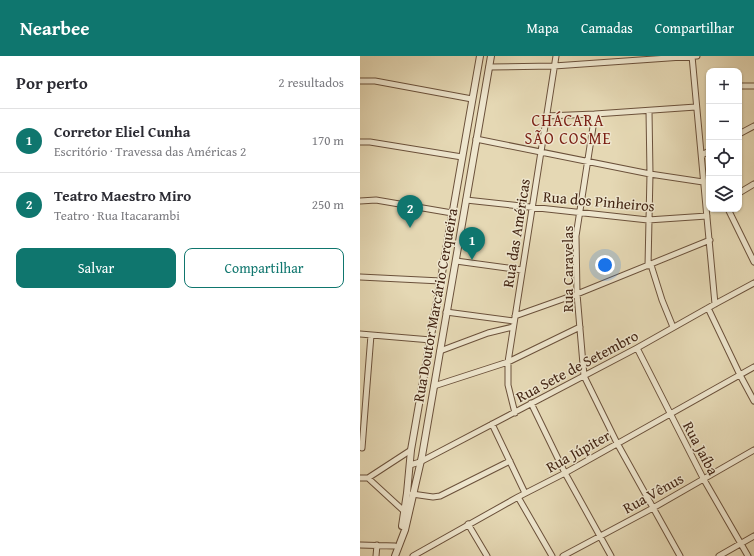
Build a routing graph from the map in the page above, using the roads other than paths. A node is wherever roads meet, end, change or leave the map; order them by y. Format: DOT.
graph roads {
  1 [pos="480,56"];
  2 [pos="491,56"];
  3 [pos="556,56"];
  4 [pos="608,56"];
  5 [pos="688,56"];
  6 [pos="692,56"];
  7 [pos="698,56"];
  8 [pos="610,63"];
  9 [pos="554,66"];
  10 [pos="489,67"];
  11 [pos="360,81"];
  12 [pos="742,86"];
  13 [pos="754,86"];
  14 [pos="472,99"];
  15 [pos="696,107"];
  16 [pos="649,110"];
  17 [pos="595,114"];
  18 [pos="546,116"];
  19 [pos="754,126"];
  20 [pos="742,132"];
  21 [pos="476,139"];
  22 [pos="360,142"];
  23 [pos="540,151"];
  24 [pos="706,153"];
  25 [pos="702,155"];
  26 [pos="462,156"];
  27 [pos="588,161"];
  28 [pos="650,174"];
  29 [pos="703,182"];
  30 [pos="754,184"];
  31 [pos="742,191"];
  32 [pos="706,197"];
  33 [pos="466,200"];
  34 [pos="360,202"];
  35 [pos="532,207"];
  36 [pos="707,212"];
  37 [pos="729,212"];
  38 [pos="452,213"];
  39 [pos="580,213"];
  40 [pos="707,216"];
  41 [pos="648,220"];
  42 [pos="710,240"];
  43 [pos="445,252"];
  44 [pos="457,254"];
  45 [pos="456,261"];
  46 [pos="754,262"];
  47 [pos="650,265"];
  48 [pos="443,267"];
  49 [pos="522,270"];
  50 [pos="454,271"];
  51 [pos="360,277"];
  52 [pos="441,281"];
  53 [pos="754,284"];
  54 [pos="577,294"];
  55 [pos="715,304"];
  56 [pos="708,308"];
  57 [pos="446,312"];
  58 [pos="515,318"];
  59 [pos="513,327"];
  60 [pos="580,327"];
  61 [pos="673,327"];
  62 [pos="360,334"];
  63 [pos="370,335"];
  64 [pos="431,340"];
  65 [pos="637,348"];
  66 [pos="440,351"];
  67 [pos="508,362"];
  68 [pos="754,367"];
  69 [pos="740,375"];
  70 [pos="584,376"];
  71 [pos="434,386"];
  72 [pos="754,401"];
  73 [pos="531,404"];
  74 [pos="515,413"];
  75 [pos="669,414"];
  76 [pos="492,424"];
  77 [pos="617,443"];
  78 [pos="362,448"];
  79 [pos="411,450"];
  80 [pos="754,450"];
  81 [pos="510,461"];
  82 [pos="420,462"];
  83 [pos="410,465"];
  84 [pos="565,473"];
  85 [pos="360,478"];
  86 [pos="368,478"];
  87 [pos="703,478"];
  88 [pos="525,493"];
  89 [pos="412,494"];
  90 [pos="518,497"];
  91 [pos="653,508"];
  92 [pos="405,512"];
  93 [pos="468,524"];
  94 [pos="599,536"];
  95 [pos="754,536"];
  96 [pos="741,544"];
  97 [pos="360,545"];
  98 [pos="377,545"];
  99 [pos="395,546"];
  100 [pos="376,556"];
  101 [pos="391,556"];
  102 [pos="395,556"];
  103 [pos="413,556"];
  104 [pos="487,556"];
  105 [pos="552,556"];
  106 [pos="563,556"];
  107 [pos="611,556"];
  108 [pos="680,556"];
  109 [pos="719,556"];
  110 [pos="748,556"];
  1 -- 14 [label="street, Rua Doutor Marcário Cerqueira"];
  2 -- 10 [label="street, Rua Doutor Marcário Cerqueira"];
  3 -- 9 [label="street, Rua das Américas"];
  4 -- 8 [label="street"];
  5 -- 6 [label="street"];
  5 -- 8 [label="street"];
  6 -- 7 [label="street"];
  6 -- 15 [label="street"];
  8 -- 9 [label="street"];
  9 -- 10 [label="street"];
  9 -- 18 [label="street, Rua das Américas"];
  10 -- 21 [label="street, Rua Doutor Marcário Cerqueira"];
  11 -- 14 [label="street"];
  12 -- 13 [label="street"];
  14 -- 26 [label="street, Rua Doutor Marcário Cerqueira"];
  15 -- 16 [label="street"];
  15 -- 25 [label="street"];
  16 -- 17 [label="street"];
  16 -- 28 [label="street"];
  17 -- 18 [label="street"];
  17 -- 27 [label="street, Rua Caravelas"];
  18 -- 23 [label="street, Rua das Américas"];
  19 -- 20 [label="street"];
  21 -- 23 [label="street"];
  21 -- 33 [label="street, Rua Doutor Marcário Cerqueira"];
  22 -- 26 [label="street"];
  23 -- 27 [label="street"];
  23 -- 35 [label="street, Rua das Américas"];
  24 -- 25 [label="street"];
  25 -- 29 [label="street"];
  26 -- 38 [label="street, Rua Doutor Marcário Cerqueira"];
  27 -- 28 [label="street"];
  27 -- 39 [label="street, Rua Caravelas"];
  28 -- 29 [label="street"];
  28 -- 41 [label="street"];
  29 -- 32 [label="street"];
  30 -- 31 [label="street"];
  33 -- 35 [label="street, Rua dos Pinheiros"];
  33 -- 44 [label="street, Rua Doutor Marcário Cerqueira"];
  34 -- 38 [label="street"];
  35 -- 39 [label="street, Rua dos Pinheiros"];
  35 -- 49 [label="street, Rua das Américas"];
  36 -- 40 [label="street"];
  37 -- 46 [label="street"];
  38 -- 43 [label="street, Rua Doutor Marcário Cerqueira"];
  39 -- 41 [label="street, Rua dos Pinheiros"];
  39 -- 54 [label="street, Rua Caravelas"];
  40 -- 41 [label="street, Rua dos Pinheiros"];
  40 -- 42 [label="street"];
  41 -- 47 [label="street"];
  42 -- 47 [label="street"];
  42 -- 55 [label="street"];
  43 -- 44 [label="street"];
  43 -- 48 [label="street, Rua Doutor Marcário Cerqueira"];
  44 -- 45 [label="street, Rua Doutor Marcário Cerqueira"];
  45 -- 49 [label="street"];
  45 -- 50 [label="street, Rua Doutor Marcário Cerqueira"];
  47 -- 54 [label="street"];
  47 -- 61 [label="street"];
  48 -- 50 [label="street"];
  48 -- 52 [label="street, Rua Doutor Marcário Cerqueira"];
  49 -- 58 [label="street, Rua das Américas"];
  50 -- 57 [label="street, Rua Doutor Marcário Cerqueira"];
  51 -- 52 [label="street"];
  52 -- 64 [label="street, Rua Doutor Marcário Cerqueira"];
  53 -- 55 [label="street, Rua Sete de Setembro"];
  54 -- 58 [label="street"];
  54 -- 60 [label="street, Rua Caravelas"];
  55 -- 56 [label="street, Rua Sete de Setembro"];
  56 -- 61 [label="street, Rua Sete de Setembro"];
  56 -- 69 [label="street"];
  57 -- 58 [label="street"];
  57 -- 66 [label="street, Rua Doutor Marcário Cerqueira"];
  58 -- 59 [label="street, Rua das Américas"];
  59 -- 66 [label="street"];
  59 -- 67 [label="street, Rua das Américas"];
  60 -- 67 [label="street"];
  60 -- 70 [label="street, Rua Caravelas"];
  61 -- 65 [label="street, Rua Sete de Setembro"];
  62 -- 63 [label="street"];
  63 -- 64 [label="street"];
  63 -- 78 [label="street"];
  64 -- 79 [label="street, Rua Doutor Marcário Cerqueira"];
  65 -- 70 [label="street, Rua Sete de Setembro"];
  65 -- 75 [label="street, Rua Jaíba"];
  66 -- 71 [label="street, Rua Doutor Marcário Cerqueira"];
  67 -- 71 [label="street"];
  67 -- 74 [label="street, Rua das Américas"];
  68 -- 69 [label="street, Rua Júpiter"];
  69 -- 72 [label="street"];
  69 -- 75 [label="street, Rua Júpiter"];
  70 -- 73 [label="street, Rua Sete de Setembro"];
  70 -- 77 [label="street"];
  71 -- 82 [label="street, Rua Doutor Marcário Cerqueira"];
  73 -- 74 [label="street, Rua Sete de Setembro"];
  73 -- 84 [label="street"];
  74 -- 76 [label="street, Rua Sete de Setembro"];
  75 -- 77 [label="street, Rua Júpiter"];
  75 -- 87 [label="street, Rua Jaíba"];
  76 -- 81 [label="street"];
  76 -- 82 [label="street, Rua Sete de Setembro"];
  77 -- 84 [label="street, Rua Júpiter"];
  77 -- 91 [label="street"];
  79 -- 83 [label="street, Rua Doutor Marcário Cerqueira"];
  79 -- 86 [label="street"];
  80 -- 87 [label="street, Rua Vênus"];
  81 -- 88 [label="street"];
  81 -- 89 [label="street"];
  82 -- 83 [label="street, Rua Sete de Setembro"];
  82 -- 89 [label="street, Rua Doutor Marcário Cerqueira"];
  83 -- 92 [label="street, Rua Doutor Marcário Cerqueira"];
  84 -- 88 [label="street, Rua Júpiter"];
  84 -- 94 [label="street"];
  85 -- 86 [label="street"];
  86 -- 92 [label="street"];
  87 -- 91 [label="street, Rua Vênus"];
  87 -- 96 [label="street, Rua Jaíba"];
  88 -- 90 [label="street, Rua Júpiter"];
  89 -- 102 [label="street, Rua Doutor Marcário Cerqueira"];
  90 -- 93 [label="street, Rua Júpiter"];
  90 -- 105 [label="street"];
  91 -- 94 [label="street, Rua Vênus"];
  91 -- 108 [label="street"];
  92 -- 99 [label="street, Rua Doutor Marcário Cerqueira"];
  93 -- 103 [label="street, Rua Júpiter"];
  93 -- 104 [label="street"];
  94 -- 106 [label="street, Rua Vênus"];
  94 -- 107 [label="street"];
  95 -- 96 [label="street"];
  96 -- 109 [label="street"];
  96 -- 110 [label="street, Rua Jaíba"];
  97 -- 98 [label="street"];
  98 -- 99 [label="street"];
  98 -- 100 [label="street"];
  99 -- 101 [label="street, Rua Doutor Marcário Cerqueira"];
}
